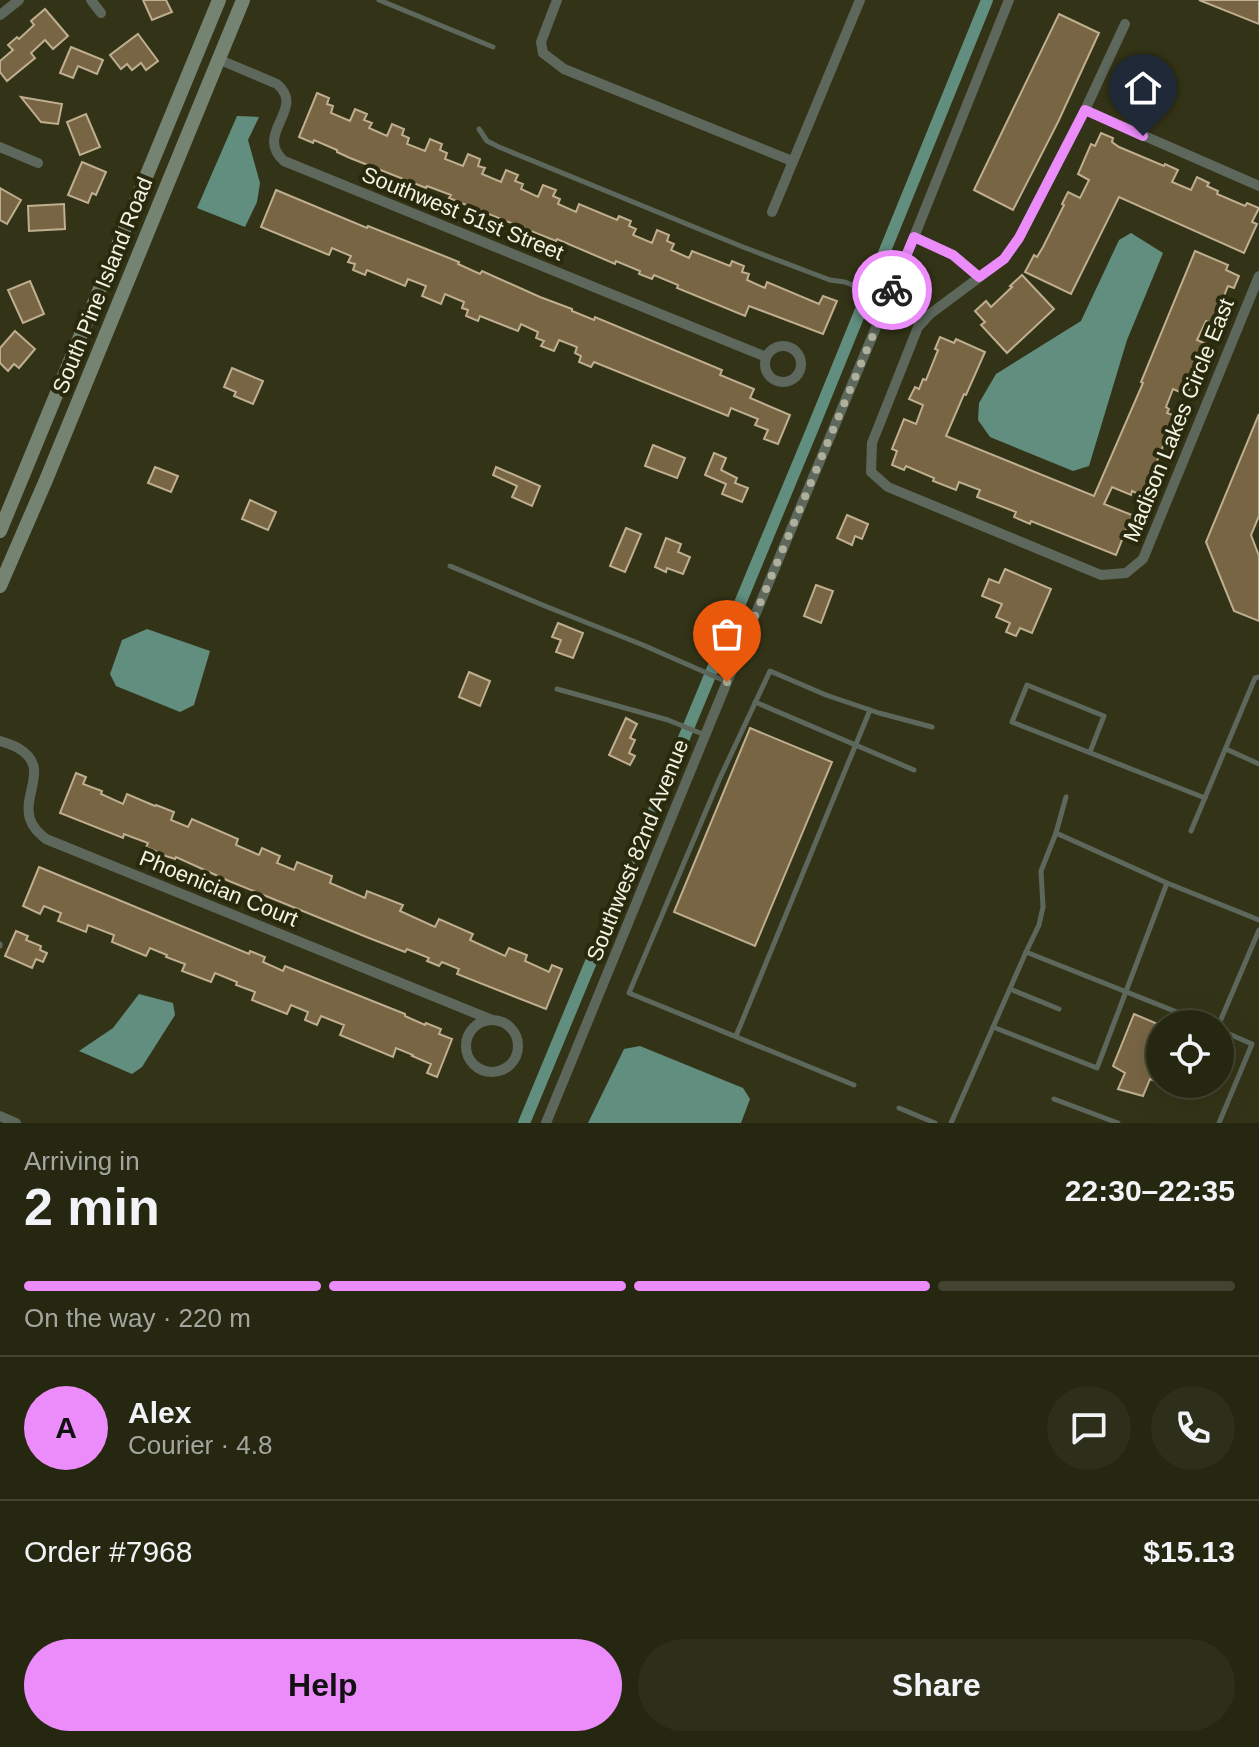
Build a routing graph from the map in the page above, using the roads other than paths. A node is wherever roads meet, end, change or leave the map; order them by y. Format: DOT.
graph roads {
  1 [pos="19,0"];
  2 [pos="91,0"];
  3 [pos="219,0"];
  4 [pos="243,0"];
  5 [pos="379,0"];
  6 [pos="557,0"];
  7 [pos="860,0"];
  8 [pos="1009,0"];
  9 [pos="101,13"];
  10 [pos="0,15"];
  11 [pos="1125,24"];
  12 [pos="493,47"];
  13 [pos="218,59"];
  14 [pos="1085,110"];
  15 [pos="479,129"];
  16 [pos="0,147"];
  17 [pos="792,161"];
  18 [pos="38,163"];
  19 [pos="1259,186"];
  20 [pos="772,212"];
  21 [pos="914,237"];
  22 [pos="1259,276"];
  23 [pos="979,277"];
  24 [pos="888,299"];
  25 [pos="766,357"];
  26 [pos="0,531"];
  27 [pos="450,566"];
  28 [pos="0,586"];
  29 [pos="1259,677"];
  30 [pos="727,682"];
  31 [pos="557,689"];
  32 [pos="755,702"];
  33 [pos="870,710"];
  34 [pos="932,727"];
  35 [pos="706,735"];
  36 [pos="0,741"];
  37 [pos="855,745"];
  38 [pos="1226,749"];
  39 [pos="1090,752"];
  40 [pos="1259,764"];
  41 [pos="914,770"];
  42 [pos="1066,797"];
  43 [pos="1205,798"];
  44 [pos="1191,831"];
  45 [pos="1056,833"];
  46 [pos="1167,883"];
  47 [pos="1259,920"];
  48 [pos="1259,930"];
  49 [pos="1026,952"];
  50 [pos="1010,989"];
  51 [pos="1125,992"];
  52 [pos="1059,1009"];
  53 [pos="1171,1010"];
  54 [pos="1227,1010"];
  55 [pos="492,1020"];
  56 [pos="993,1027"];
  57 [pos="1234,1034"];
  58 [pos="736,1036"];
  59 [pos="854,1085"];
  60 [pos="1234,1087"];
  61 [pos="1229,1098"];
  62 [pos="1054,1099"];
  63 [pos="899,1108"];
  64 [pos="0,1116"];
  65 [pos="1114,1122"];
  66 [pos="16,1123"];
  67 [pos="546,1123"];
  68 [pos="935,1123"];
  69 [pos="951,1123"];
  70 [pos="1219,1123"];
  1 -- 10 [label="street"];
  2 -- 9 [label="street"];
  3 -- 26 [label="main road, South Pine Island Road"];
  4 -- 13 [label="main road, South Pine Island Road"];
  5 -- 12 [label="lane"];
  6 -- 17 [label="street"];
  7 -- 17 [label="street"];
  8 -- 21 [label="street, Southwest 82nd Avenue"];
  11 -- 14 [label="street"];
  13 -- 25 [label="street, Southwest 51st Street"];
  13 -- 28 [label="main road, South Pine Island Road"];
  14 -- 19 [label="street"];
  14 -- 23 [label="street"];
  15 -- 24 [label="lane"];
  16 -- 18 [label="street"];
  17 -- 20 [label="street"];
  21 -- 23 [label="street"];
  21 -- 24 [label="street, Southwest 82nd Avenue"];
  22 -- 23 [label="street, Madison Lakes Circle East"];
  24 -- 30 [label="street, Southwest 82nd Avenue"];
  27 -- 30 [label="lane"];
  29 -- 38 [label="lane"];
  30 -- 35 [label="street, Southwest 82nd Avenue"];
  31 -- 35 [label="lane"];
  32 -- 33 [label="lane"];
  32 -- 37 [label="lane"];
  32 -- 58 [label="lane"];
  33 -- 34 [label="lane"];
  33 -- 37 [label="lane"];
  35 -- 67 [label="street, Southwest 82nd Avenue"];
  36 -- 55 [label="street, Phoenician Court"];
  37 -- 41 [label="lane"];
  37 -- 58 [label="lane"];
  38 -- 40 [label="lane"];
  38 -- 43 [label="lane"];
  39 -- 39 [label="lane"];
  39 -- 43 [label="lane"];
  42 -- 45 [label="lane"];
  43 -- 44 [label="lane"];
  45 -- 46 [label="lane"];
  45 -- 49 [label="lane"];
  46 -- 47 [label="lane"];
  46 -- 51 [label="lane"];
  48 -- 54 [label="lane"];
  49 -- 50 [label="lane"];
  49 -- 51 [label="lane"];
  50 -- 52 [label="lane"];
  50 -- 56 [label="lane"];
  51 -- 53 [label="lane"];
  51 -- 56 [label="lane"];
  55 -- 55 [label="street, Phoenician Court"];
  56 -- 69 [label="lane"];
  57 -- 60 [label="lane"];
  58 -- 59 [label="lane"];
  61 -- 70 [label="lane"];
  62 -- 65 [label="lane"];
  63 -- 68 [label="lane"];
  64 -- 66 [label="street"];
}
